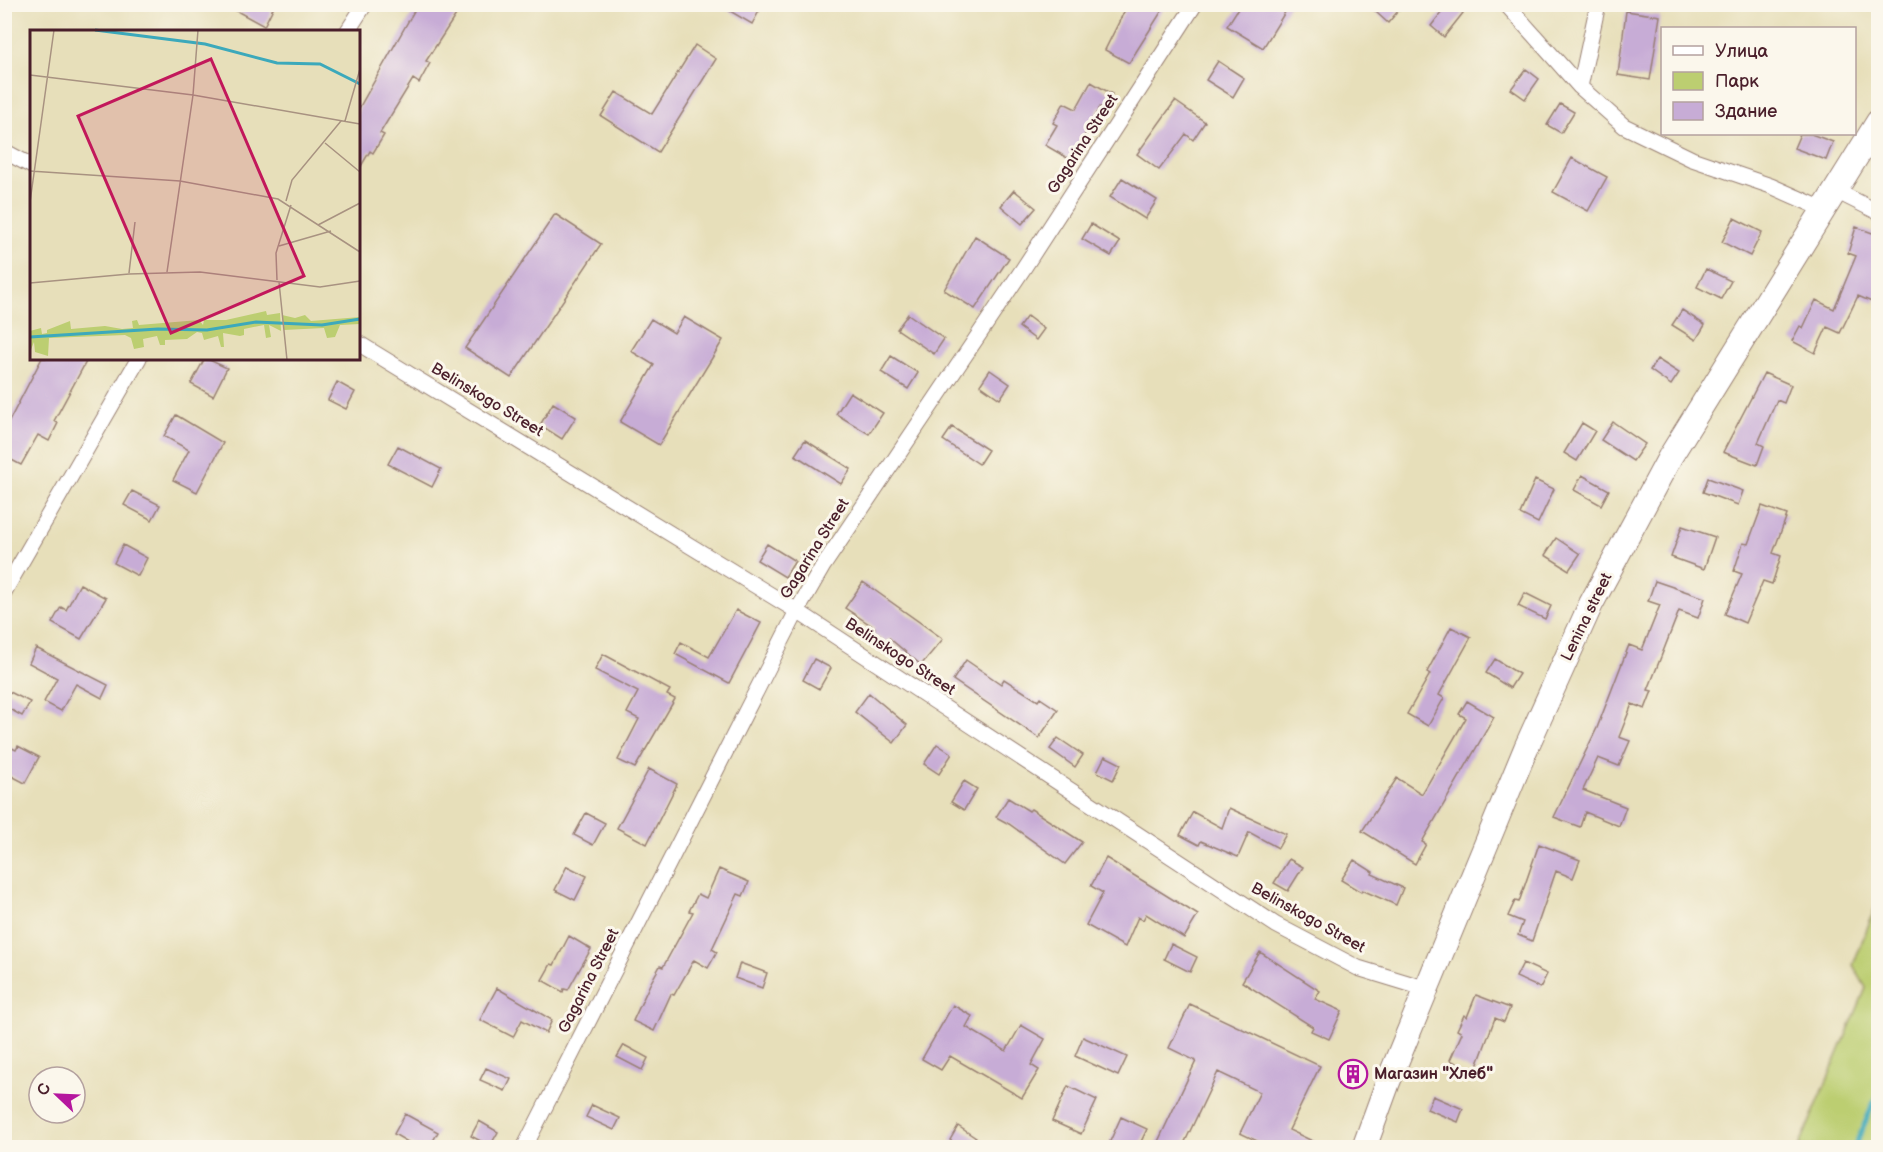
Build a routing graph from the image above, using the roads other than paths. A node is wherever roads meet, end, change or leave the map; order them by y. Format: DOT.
graph roads {
  1 [pos="365,4"];
  2 [pos="1195,4"];
  3 [pos="1506,4"];
  4 [pos="1598,4"];
  5 [pos="348,30"];
  6 [pos="1580,87"];
  7 [pos="1878,122"];
  8 [pos="4,151"];
  9 [pos="30,165"];
  10 [pos="1829,199"];
  11 [pos="1878,212"];
  12 [pos="360,344"];
  13 [pos="138,360"];
  14 [pos="4,592"];
  15 [pos="797,611"];
  16 [pos="1427,989"];
  17 [pos="524,1148"];
  18 [pos="1364,1148"];
  1 -- 5 [label="street"];
  2 -- 15 [label="street, Gagarina Street"];
  3 -- 6 [label="street"];
  4 -- 6 [label="street"];
  6 -- 10 [label="street"];
  7 -- 10 [label="main road, Lenina street"];
  8 -- 9 [label="street"];
  10 -- 11 [label="street"];
  10 -- 16 [label="main road, Lenina street"];
  12 -- 15 [label="street, Belinskogo Street"];
  13 -- 14 [label="street"];
  15 -- 16 [label="street, Belinskogo Street"];
  15 -- 17 [label="street, Gagarina Street"];
  16 -- 18 [label="main road, Lenina street"];
}
